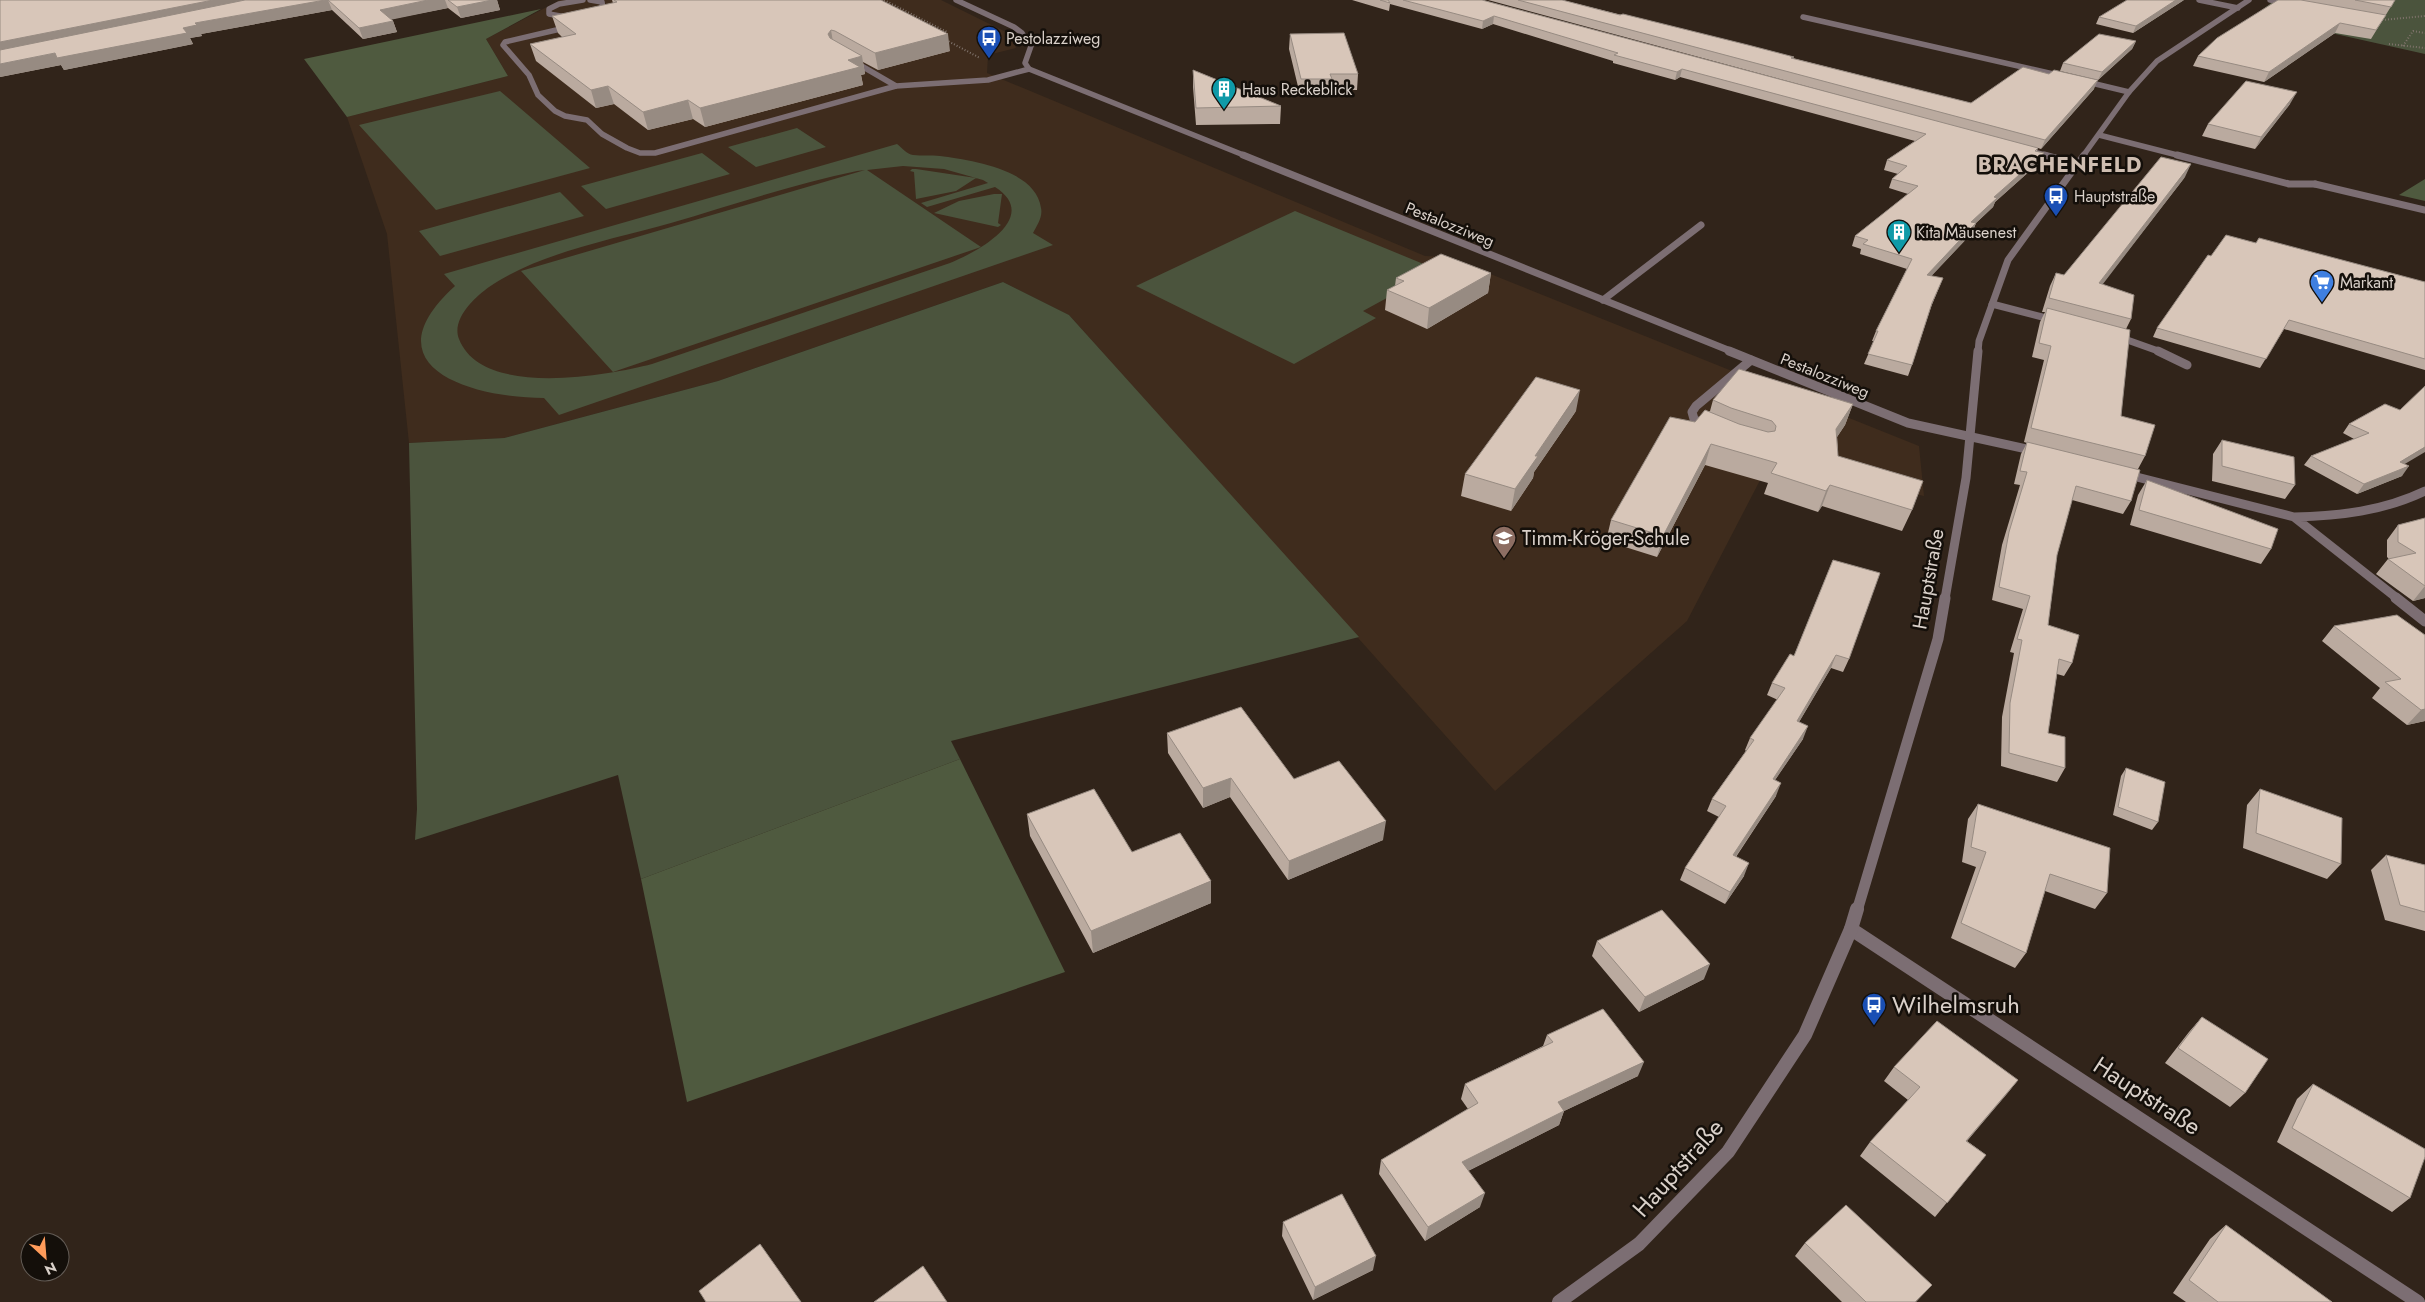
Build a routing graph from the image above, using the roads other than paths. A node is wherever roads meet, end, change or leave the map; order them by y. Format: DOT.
graph roads {
  1 [pos="550,0"];
  2 [pos="583,0"];
  3 [pos="590,0"];
  4 [pos="956,0"];
  5 [pos="2199,0"];
  6 [pos="2249,0"];
  7 [pos="2270,0"];
  8 [pos="559,4"];
  9 [pos="2294,4"];
  10 [pos="2238,8"];
  11 [pos="594,13"];
  12 [pos="587,15"];
  13 [pos="1803,16"];
  14 [pos="572,17"];
  15 [pos="604,18"];
  16 [pos="572,26"];
  17 [pos="845,56"];
  18 [pos="1027,66"];
  19 [pos="896,86"];
  20 [pos="2128,92"];
  21 [pos="2099,135"];
  22 [pos="2018,148"];
  23 [pos="2077,164"];
  24 [pos="2425,210"];
  25 [pos="1701,225"];
  26 [pos="1603,300"];
  27 [pos="1992,304"];
  28 [pos="2058,321"];
  29 [pos="2105,334"];
  30 [pos="1751,360"];
  31 [pos="2187,365"];
  32 [pos="1712,429"];
  33 [pos="1970,435"];
  34 [pos="2046,454"];
  35 [pos="2113,471"];
  36 [pos="2425,490"];
  37 [pos="2294,517"];
  38 [pos="2425,621"];
  39 [pos="1851,928"];
  40 [pos="1558,1302"];
  41 [pos="2418,1302"];
  1 -- 8 [label="street"];
  2 -- 8 [label="street"];
  3 -- 11 [label="street"];
  4 -- 18 [label="street"];
  5 -- 10 [label="street"];
  6 -- 10 [label="street, Hauptstraße"];
  7 -- 9 [label="street"];
  8 -- 14 [label="street"];
  10 -- 20 [label="street, Hauptstraße"];
  11 -- 12 [label="street"];
  11 -- 15 [label="street"];
  13 -- 20 [label="street"];
  16 -- 19 [label="street"];
  17 -- 19 [label="street"];
  18 -- 19 [label="street"];
  18 -- 26 [label="street, Pestalozziweg"];
  20 -- 21 [label="street, Hauptstraße"];
  21 -- 23 [label="street, Hauptstraße"];
  21 -- 24 [label="street"];
  22 -- 23 [label="street"];
  23 -- 27 [label="street, Hauptstraße"];
  25 -- 26 [label="street"];
  26 -- 30 [label="street, Pestalozziweg"];
  27 -- 28 [label="street"];
  27 -- 33 [label="street, Hauptstraße"];
  29 -- 31 [label="street"];
  30 -- 32 [label="street"];
  30 -- 33 [label="street, Pestalozziweg"];
  33 -- 34 [label="street, Pestalozziweg"];
  33 -- 39 [label="street, Hauptstraße"];
  35 -- 37 [label="street"];
  36 -- 37 [label="street"];
  37 -- 38 [label="street"];
  39 -- 40 [label="street, Hauptstraße"];
  39 -- 41 [label="street, Hauptstraße"];
}
